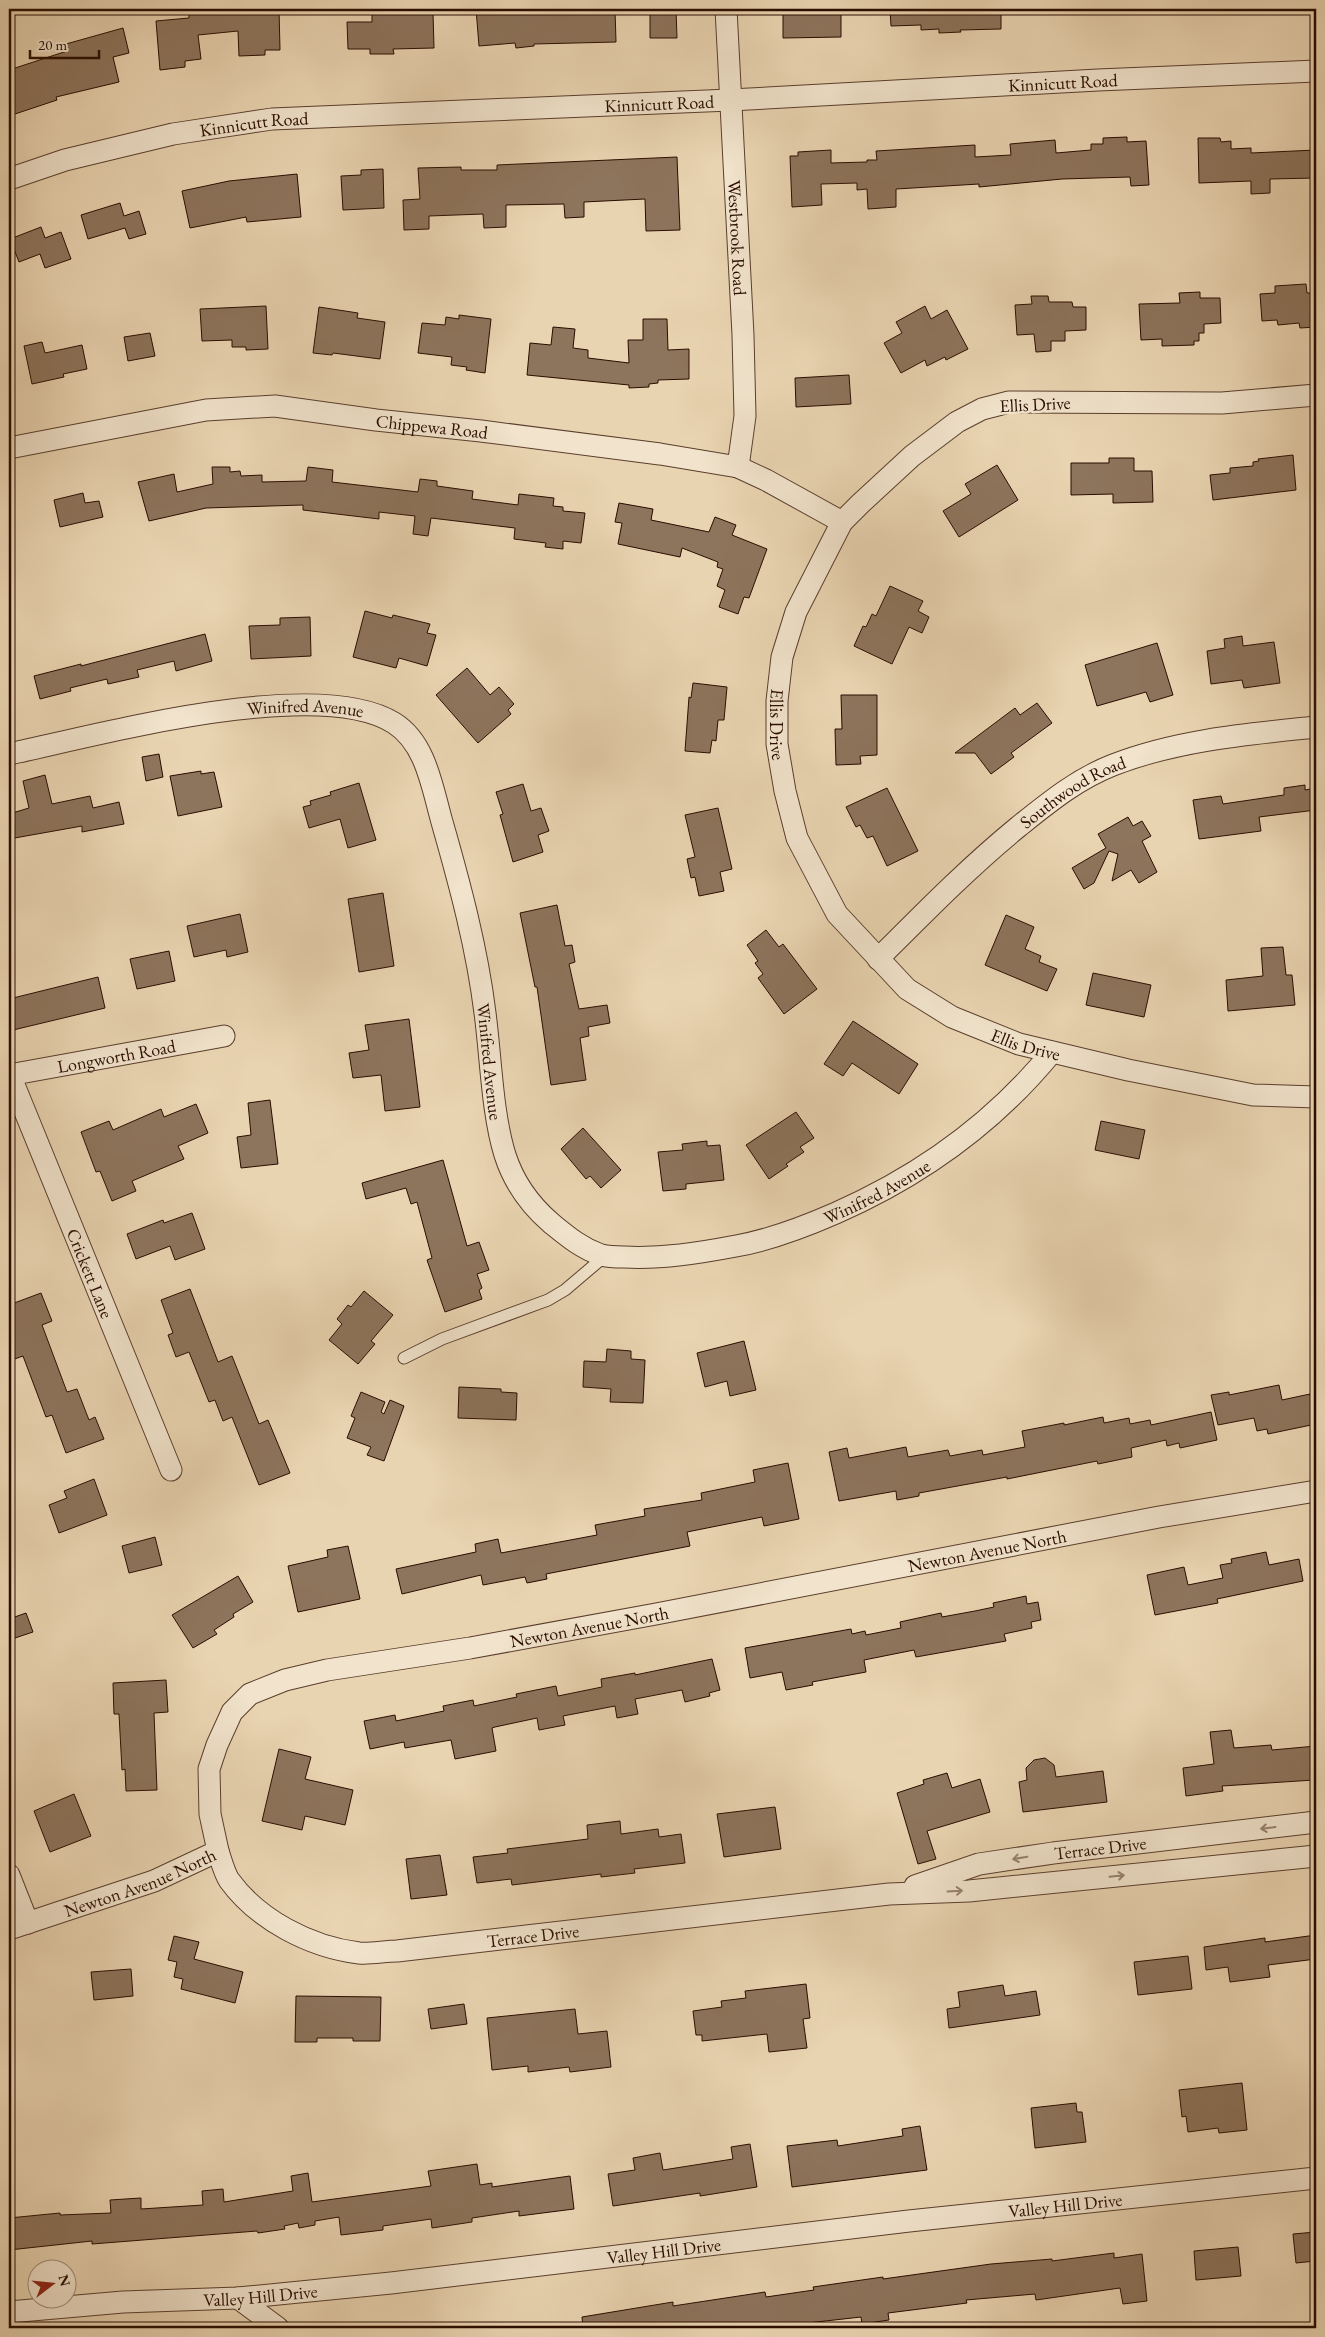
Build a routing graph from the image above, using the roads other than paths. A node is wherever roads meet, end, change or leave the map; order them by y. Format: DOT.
graph roads {
  1 [pos="726,9"];
  2 [pos="1316,71"];
  3 [pos="730,100"];
  4 [pos="9,179"];
  5 [pos="1316,395"];
  6 [pos="9,448"];
  7 [pos="738,467"];
  8 [pos="842,522"];
  9 [pos="1316,728"];
  10 [pos="9,754"];
  11 [pos="878,959"];
  12 [pos="224,1036"];
  13 [pos="1052,1052"];
  14 [pos="9,1075"];
  15 [pos="1316,1097"];
  16 [pos="604,1256"];
  17 [pos="404,1358"];
  18 [pos="171,1470"];
  19 [pos="1316,1492"];
  20 [pos="1316,1822"];
  21 [pos="218,1851"];
  22 [pos="1316,1856"];
  23 [pos="9,1875"];
  24 [pos="889,1894"];
  25 [pos="19,1926"];
  26 [pos="1316,2178"];
  27 [pos="238,2298"];
  28 [pos="9,2312"];
  29 [pos="278,2328"];
  1 -- 3 [label="street, Westbrook Road"];
  2 -- 3 [label="street, Kinnicutt Road"];
  3 -- 4 [label="street, Kinnicutt Road"];
  3 -- 7 [label="street, Westbrook Road"];
  5 -- 8 [label="street, Ellis Drive"];
  6 -- 7 [label="street, Chippewa Road"];
  7 -- 8 [label="street, Chippewa Road"];
  8 -- 11 [label="street, Ellis Drive"];
  9 -- 11 [label="street, Southwood Road"];
  10 -- 16 [label="street, Winifred Avenue"];
  11 -- 13 [label="street, Ellis Drive"];
  12 -- 14 [label="street, Longworth Road"];
  13 -- 15 [label="street, Ellis Drive"];
  13 -- 16 [label="street, Winifred Avenue"];
  14 -- 18 [label="street, Crickett Lane"];
  16 -- 17 [label="lane"];
  19 -- 21 [label="street, Newton Avenue North"];
  20 -- 24 [label="street, Terrace Drive, one-way"];
  21 -- 24 [label="street, Terrace Drive"];
  21 -- 25 [label="street, Newton Avenue North"];
  24 -- 22 [label="street, Terrace Drive, one-way"];
  23 -- 25 [label="street"];
  26 -- 27 [label="street, Valley Hill Drive"];
  27 -- 28 [label="street, Valley Hill Drive"];
  27 -- 29 [label="street"];
}
